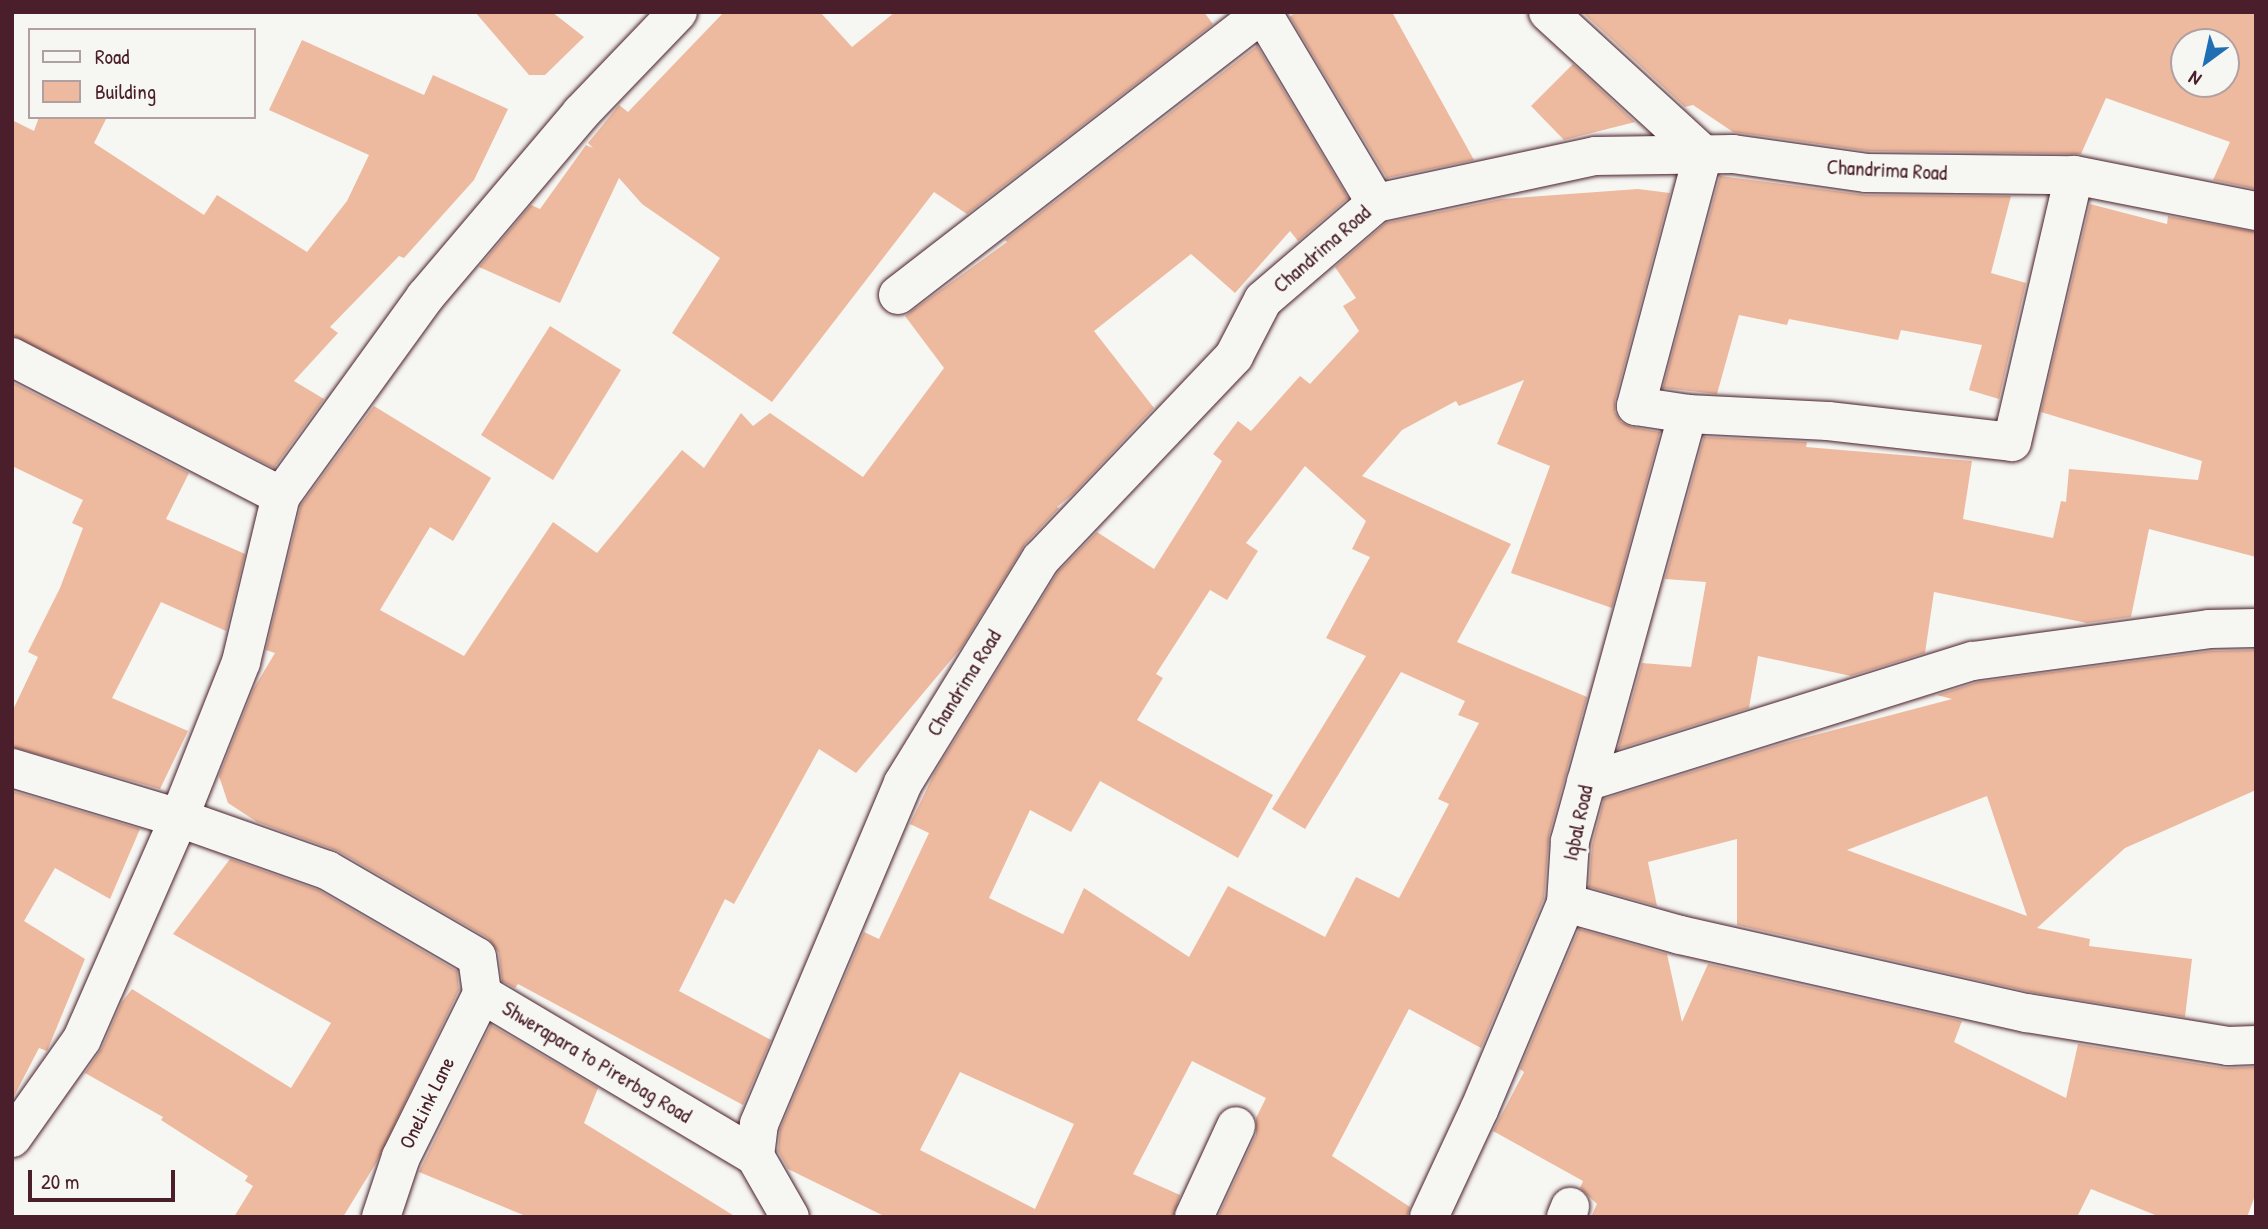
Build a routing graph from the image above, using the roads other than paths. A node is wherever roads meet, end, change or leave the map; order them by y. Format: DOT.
graph roads {
  1 [pos="678,12"];
  2 [pos="1548,12"];
  3 [pos="1263,13"];
  4 [pos="1703,154"];
  5 [pos="2074,175"];
  6 [pos="1376,203"];
  7 [pos="2256,211"];
  8 [pos="898,295"];
  9 [pos="12,357"];
  10 [pos="1688,415"];
  11 [pos="281,496"];
  12 [pos="2256,628"];
  13 [pos="12,768"];
  14 [pos="1586,782"];
  15 [pos="179,818"];
  16 [pos="1566,903"];
  17 [pos="482,993"];
  18 [pos="2256,1045"];
  19 [pos="1236,1126"];
  20 [pos="12,1138"];
  21 [pos="755,1156"];
  22 [pos="382,1217"];
  23 [pos="790,1217"];
  24 [pos="1194,1217"];
  25 [pos="1429,1217"];
  1 -- 11 [label="street"];
  2 -- 4 [label="street"];
  3 -- 6 [label="street"];
  3 -- 8 [label="street"];
  4 -- 5 [label="street, Chandrima Road"];
  4 -- 6 [label="street, Chandrima Road"];
  4 -- 10 [label="street"];
  5 -- 7 [label="street, Chandrima Road"];
  5 -- 10 [label="street"];
  6 -- 21 [label="street, Chandrima Road"];
  9 -- 11 [label="street"];
  10 -- 14 [label="street, Iqbal Road"];
  11 -- 15 [label="street"];
  12 -- 14 [label="street"];
  13 -- 15 [label="street, Shwerapara to Pirerbag Road"];
  14 -- 16 [label="street, Iqbal Road"];
  15 -- 17 [label="street, Shwerapara to Pirerbag Road"];
  15 -- 20 [label="street"];
  16 -- 18 [label="street"];
  16 -- 25 [label="street, Iqbal Road"];
  17 -- 21 [label="street, Shwerapara to Pirerbag Road"];
  17 -- 22 [label="street, OneLink Lane"];
  19 -- 24 [label="street"];
  21 -- 23 [label="street, Shwerapara to Pirerbag Road"];
}
